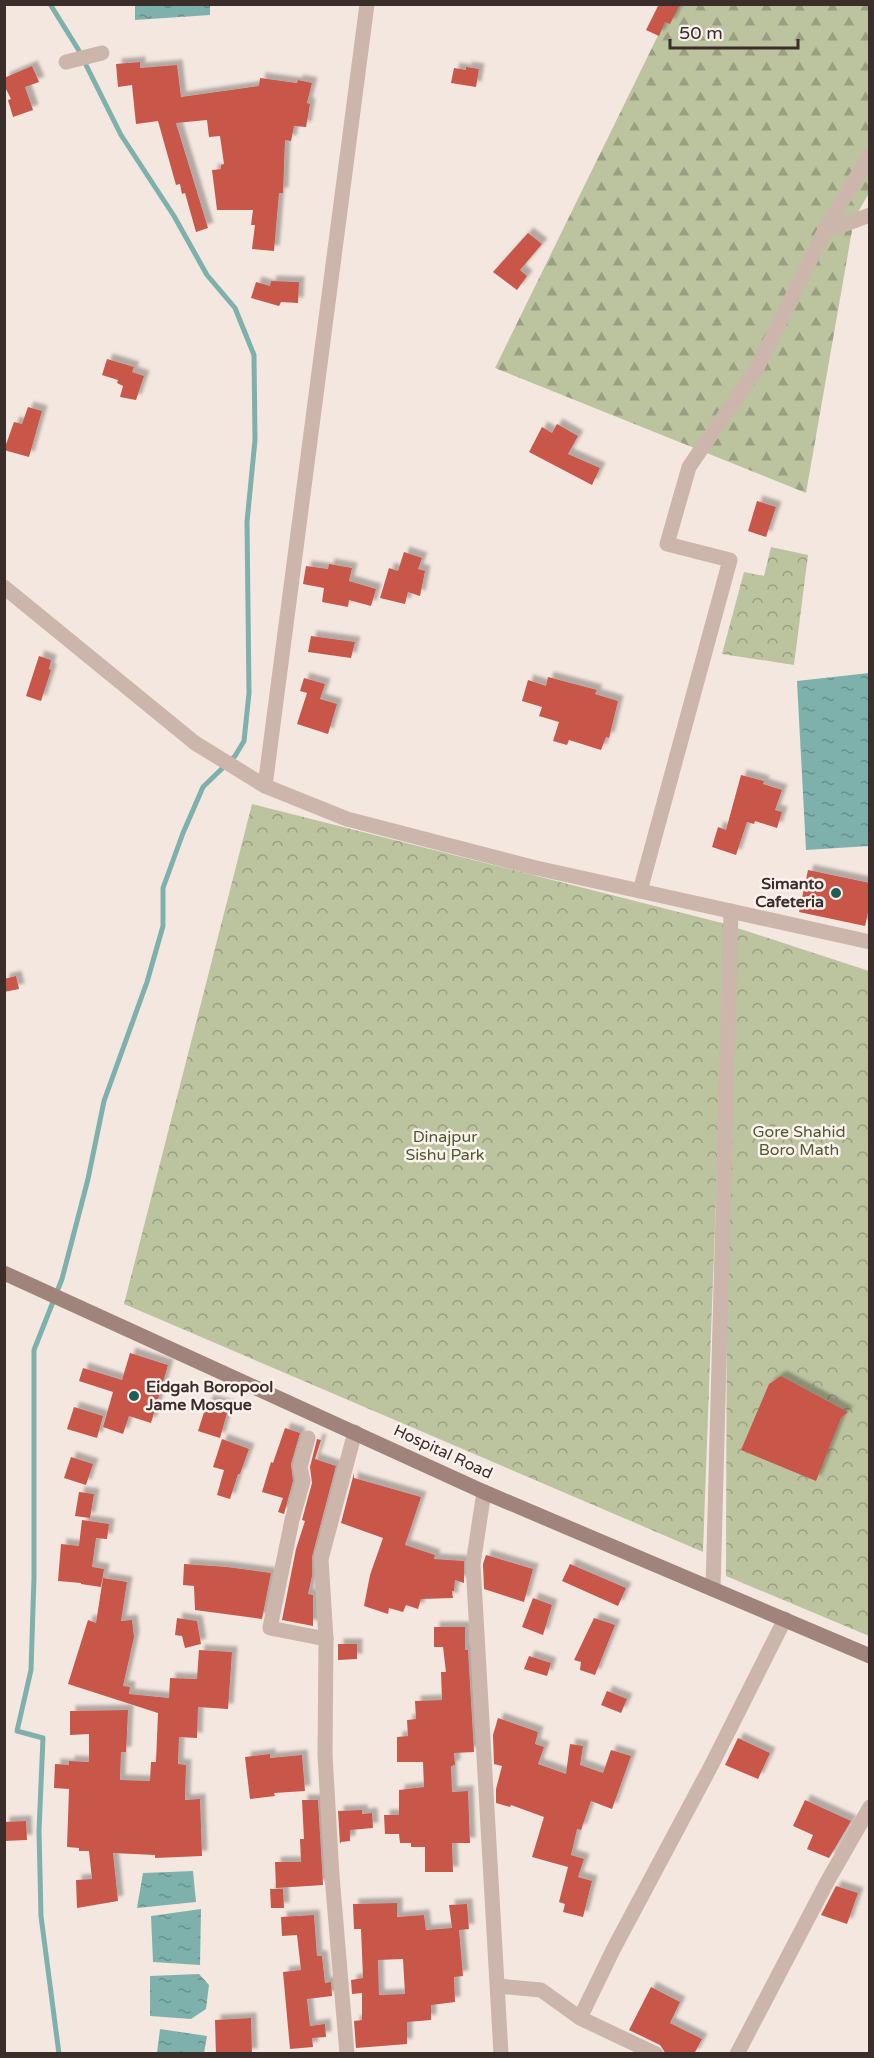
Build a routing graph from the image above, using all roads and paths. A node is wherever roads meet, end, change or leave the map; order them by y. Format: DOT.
graph roads {
  1 [pos="367,4"];
  2 [pos="102,53"];
  3 [pos="66,62"];
  4 [pos="870,154"];
  5 [pos="870,215"];
  6 [pos="824,232"];
  7 [pos="4,587"];
  8 [pos="265,786"];
  9 [pos="640,891"];
  10 [pos="731,911"];
  11 [pos="870,942"];
  12 [pos="4,1274"];
  13 [pos="355,1432"];
  14 [pos="308,1438"];
  15 [pos="484,1492"];
  16 [pos="713,1589"];
  17 [pos="784,1619"];
  18 [pos="326,1639"];
  19 [pos="870,1656"];
  20 [pos="870,1807"];
  21 [pos="498,1986"];
  22 [pos="580,2018"];
  23 [pos="347,2054"];
  24 [pos="501,2054"];
  25 [pos="656,2054"];
  26 [pos="737,2054"];
  1 -- 8 [label="street"];
  2 -- 3 [label="street"];
  4 -- 6 [label="street"];
  5 -- 6 [label="street"];
  6 -- 9 [label="street"];
  7 -- 8 [label="street"];
  8 -- 9 [label="street"];
  9 -- 10 [label="street"];
  10 -- 11 [label="street"];
  10 -- 16 [label="street"];
  12 -- 13 [label="main road, Hospital Road"];
  13 -- 15 [label="main road, Hospital Road"];
  13 -- 18 [label="street"];
  14 -- 18 [label="street"];
  15 -- 16 [label="main road, Hospital Road"];
  15 -- 21 [label="street"];
  16 -- 17 [label="main road, Hospital Road"];
  17 -- 19 [label="main road, Hospital Road"];
  17 -- 22 [label="street"];
  18 -- 23 [label="street"];
  20 -- 26 [label="street"];
  21 -- 22 [label="street"];
  21 -- 24 [label="street"];
  22 -- 25 [label="street"];
}
